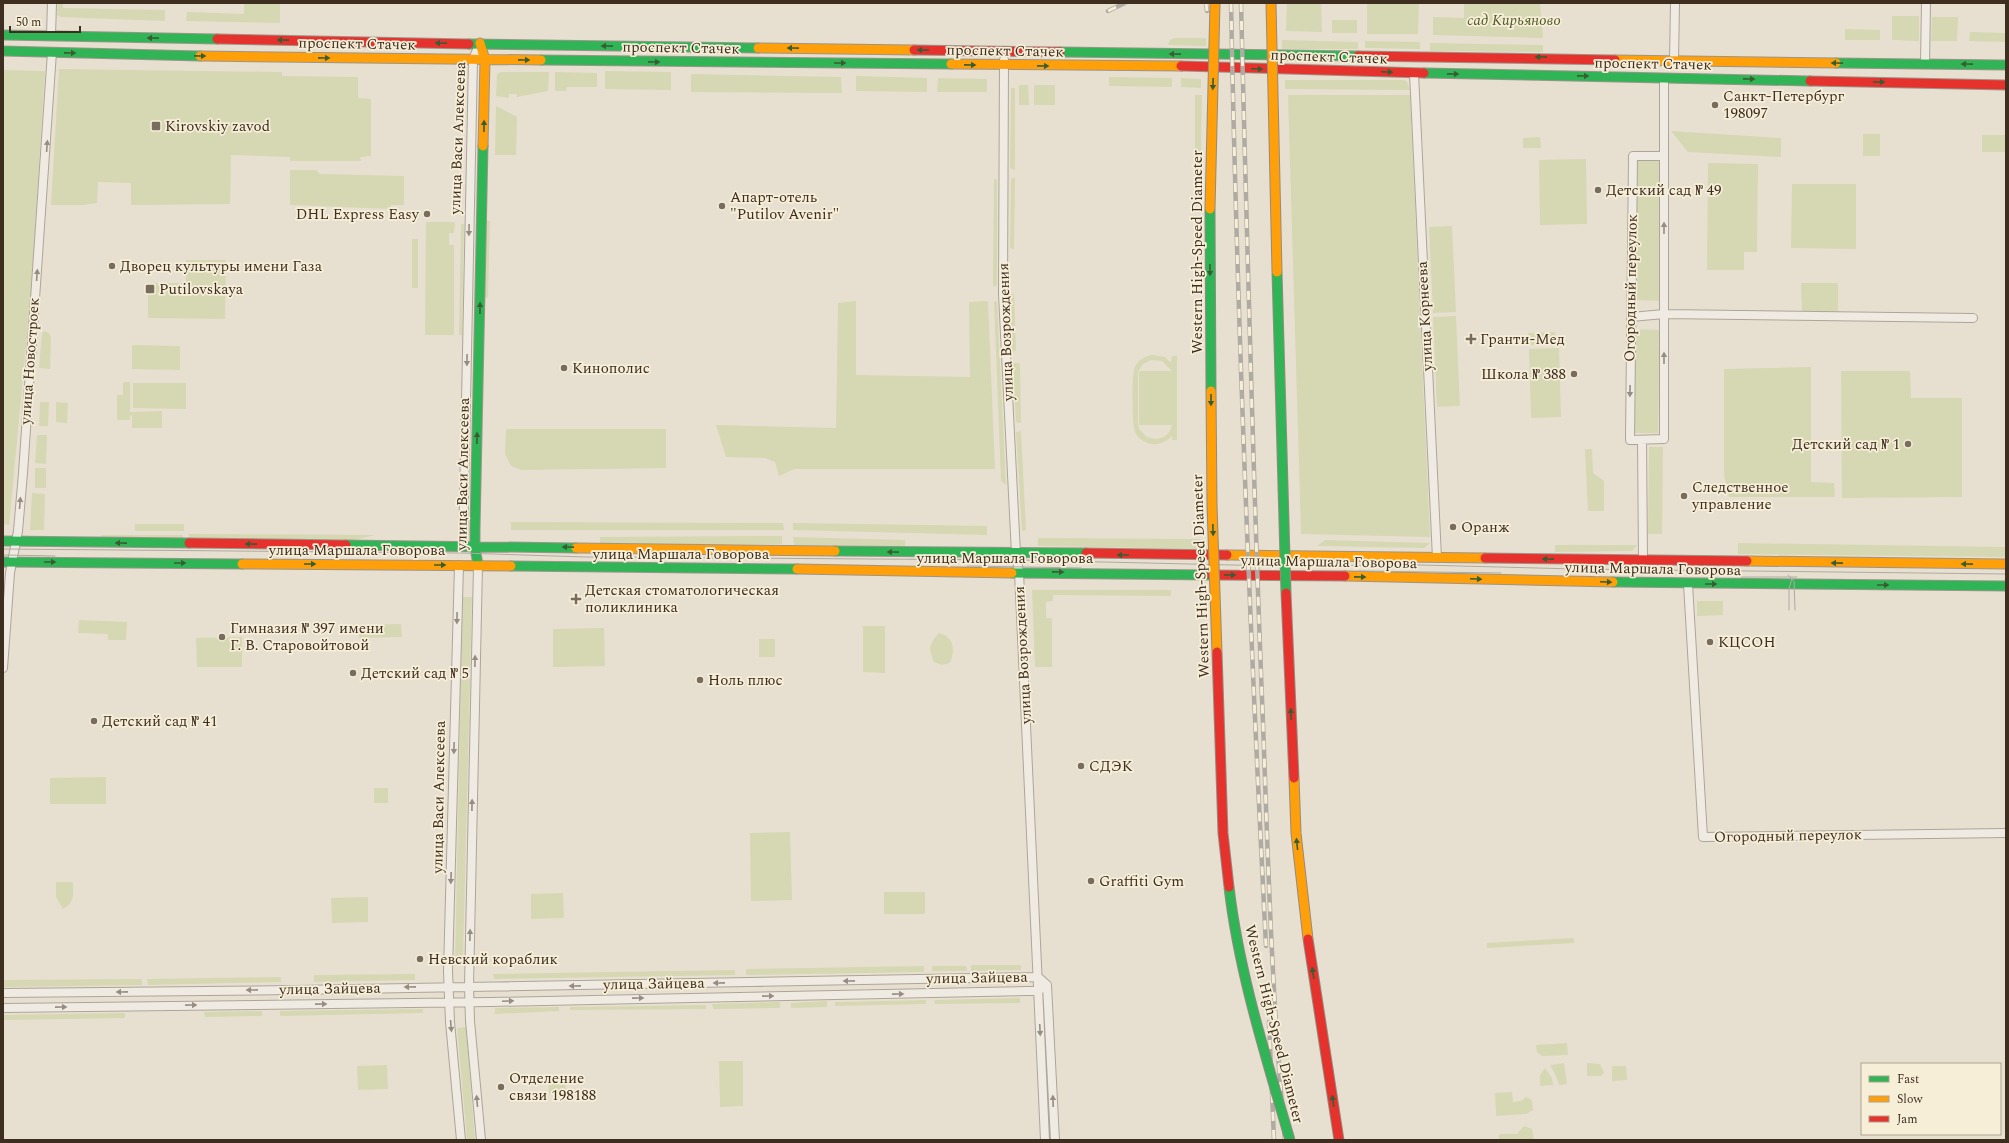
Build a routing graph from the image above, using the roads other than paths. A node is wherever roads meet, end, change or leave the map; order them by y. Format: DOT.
graph roads {
  1 [pos="52,3"];
  2 [pos="1215,3"];
  3 [pos="1271,3"];
  4 [pos="1675,3"];
  5 [pos="1926,3"];
  6 [pos="3,35"];
  7 [pos="51,35"];
  8 [pos="480,43"];
  9 [pos="3,51"];
  10 [pos="1004,51"];
  11 [pos="52,52"];
  12 [pos="473,59"];
  13 [pos="485,60"];
  14 [pos="1674,60"];
  15 [pos="1925,64"];
  16 [pos="1004,65"];
  17 [pos="2006,65"];
  18 [pos="1414,73"];
  19 [pos="1664,78"];
  20 [pos="2006,85"];
  21 [pos="1664,156"];
  22 [pos="1664,314"];
  23 [pos="1631,317"];
  24 [pos="1972,318"];
  25 [pos="1642,440"];
  26 [pos="16,541"];
  27 [pos="3,542"];
  28 [pos="463,547"];
  29 [pos="475,547"];
  30 [pos="1016,554"];
  31 [pos="1437,558"];
  32 [pos="1643,560"];
  33 [pos="7,562"];
  34 [pos="2006,564"];
  35 [pos="459,565"];
  36 [pos="478,565"];
  37 [pos="1019,572"];
  38 [pos="1688,584"];
  39 [pos="2006,586"];
  40 [pos="3,668"];
  41 [pos="2006,833"];
  42 [pos="1038,977"];
  43 [pos="1047,985"];
  44 [pos="469,986"];
  45 [pos="449,987"];
  46 [pos="1038,991"];
  47 [pos="3,993"];
  48 [pos="449,1002"];
  49 [pos="469,1002"];
  50 [pos="3,1008"];
  51 [pos="461,1140"];
  52 [pos="481,1140"];
  53 [pos="1045,1140"];
  54 [pos="1055,1140"];
  55 [pos="1290,1140"];
  56 [pos="1338,1140"];
  1 -- 7 [label="street"];
  2 -- 55 [label="main road, Western High-Speed Diameter, one-way, bridge"];
  56 -- 3 [label="main road, one-way, bridge"];
  4 -- 14 [label="street"];
  5 -- 15 [label="street"];
  6 -- 7 [label="main road, проспект Стачек"];
  8 -- 7 [label="main road, проспект Стачек, one-way"];
  10 -- 8 [label="main road, проспект Стачек, one-way"];
  8 -- 12 [label="street, улица Васи Алексеева"];
  8 -- 13 [label="main road, улица Васи Алексеева"];
  9 -- 11 [label="main road, проспект Стачек"];
  14 -- 10 [label="main road, проспект Стачек, one-way"];
  10 -- 16 [label="street, улица Возрождения"];
  11 -- 12 [label="main road, проспект Стачек, one-way"];
  26 -- 11 [label="street, улица Новостроек, one-way"];
  12 -- 13 [label="main road, проспект Стачек"];
  12 -- 28 [label="street, улица Васи Алексеева, one-way"];
  13 -- 16 [label="main road, проспект Стачек, one-way"];
  29 -- 13 [label="main road, улица Васи Алексеева, one-way"];
  15 -- 14 [label="main road, проспект Стачек, one-way"];
  17 -- 15 [label="main road, проспект Стачек, one-way"];
  16 -- 18 [label="main road, проспект Стачек, one-way"];
  16 -- 30 [label="street, улица Возрождения"];
  18 -- 19 [label="main road, проспект Стачек, one-way"];
  18 -- 31 [label="street, улица Корнеева"];
  19 -- 20 [label="main road, проспект Стачек, one-way"];
  19 -- 21 [label="street, Огородный переулок"];
  22 -- 21 [label="street, Огородный переулок, one-way"];
  21 -- 23 [label="street, Огородный переулок"];
  22 -- 23 [label="street"];
  22 -- 24 [label="street"];
  25 -- 22 [label="street, Огородный переулок, one-way"];
  23 -- 25 [label="street, Огородный переулок, one-way"];
  25 -- 32 [label="street"];
  26 -- 27 [label="main road, улица Маршала Говорова"];
  28 -- 26 [label="main road, улица Маршала Говорова, one-way"];
  26 -- 33 [label="street, улица Новостроек"];
  28 -- 29 [label="main road, улица Маршала Говорова"];
  28 -- 35 [label="main road, улица Васи Алексеева"];
  30 -- 29 [label="main road, улица Маршала Говорова, one-way"];
  29 -- 36 [label="main road, улица Васи Алексеева"];
  31 -- 30 [label="main road, улица Маршала Говорова, one-way"];
  30 -- 37 [label="street, улица Возрождения"];
  32 -- 31 [label="main road, улица Маршала Говорова, one-way"];
  34 -- 32 [label="main road, улица Маршала Говорова, one-way"];
  33 -- 35 [label="main road, улица Маршала Говорова, one-way"];
  33 -- 40 [label="street, улица Новостроек"];
  35 -- 36 [label="main road, улица Маршала Говорова"];
  35 -- 45 [label="street, улица Васи Алексеева, one-way"];
  36 -- 37 [label="main road, улица Маршала Говорова"];
  44 -- 36 [label="street, улица Васи Алексеева, one-way"];
  37 -- 38 [label="main road, улица Маршала Говорова, one-way"];
  37 -- 42 [label="street, улица Возрождения"];
  38 -- 39 [label="main road, улица Маршала Говорова, one-way"];
  38 -- 41 [label="street, Огородный переулок"];
  42 -- 43 [label="street, улица Зайцева"];
  42 -- 44 [label="street, улица Зайцева, one-way"];
  42 -- 46 [label="street, улица Возрождения"];
  43 -- 46 [label="street, улица Зайцева"];
  54 -- 43 [label="street, one-way"];
  44 -- 45 [label="street, улица Зайцева"];
  44 -- 49 [label="street, улица Васи Алексеева"];
  45 -- 47 [label="street, улица Зайцева, one-way"];
  45 -- 48 [label="street, улица Васи Алексеева"];
  49 -- 46 [label="street, улица Зайцева, one-way"];
  46 -- 53 [label="street, улица Возрождения, one-way"];
  48 -- 49 [label="street, улица Зайцева"];
  50 -- 48 [label="street, улица Зайцева, one-way"];
  48 -- 51 [label="street, улица Васи Алексеева, one-way"];
  52 -- 49 [label="street, улица Васи Алексеева, one-way"];
}
